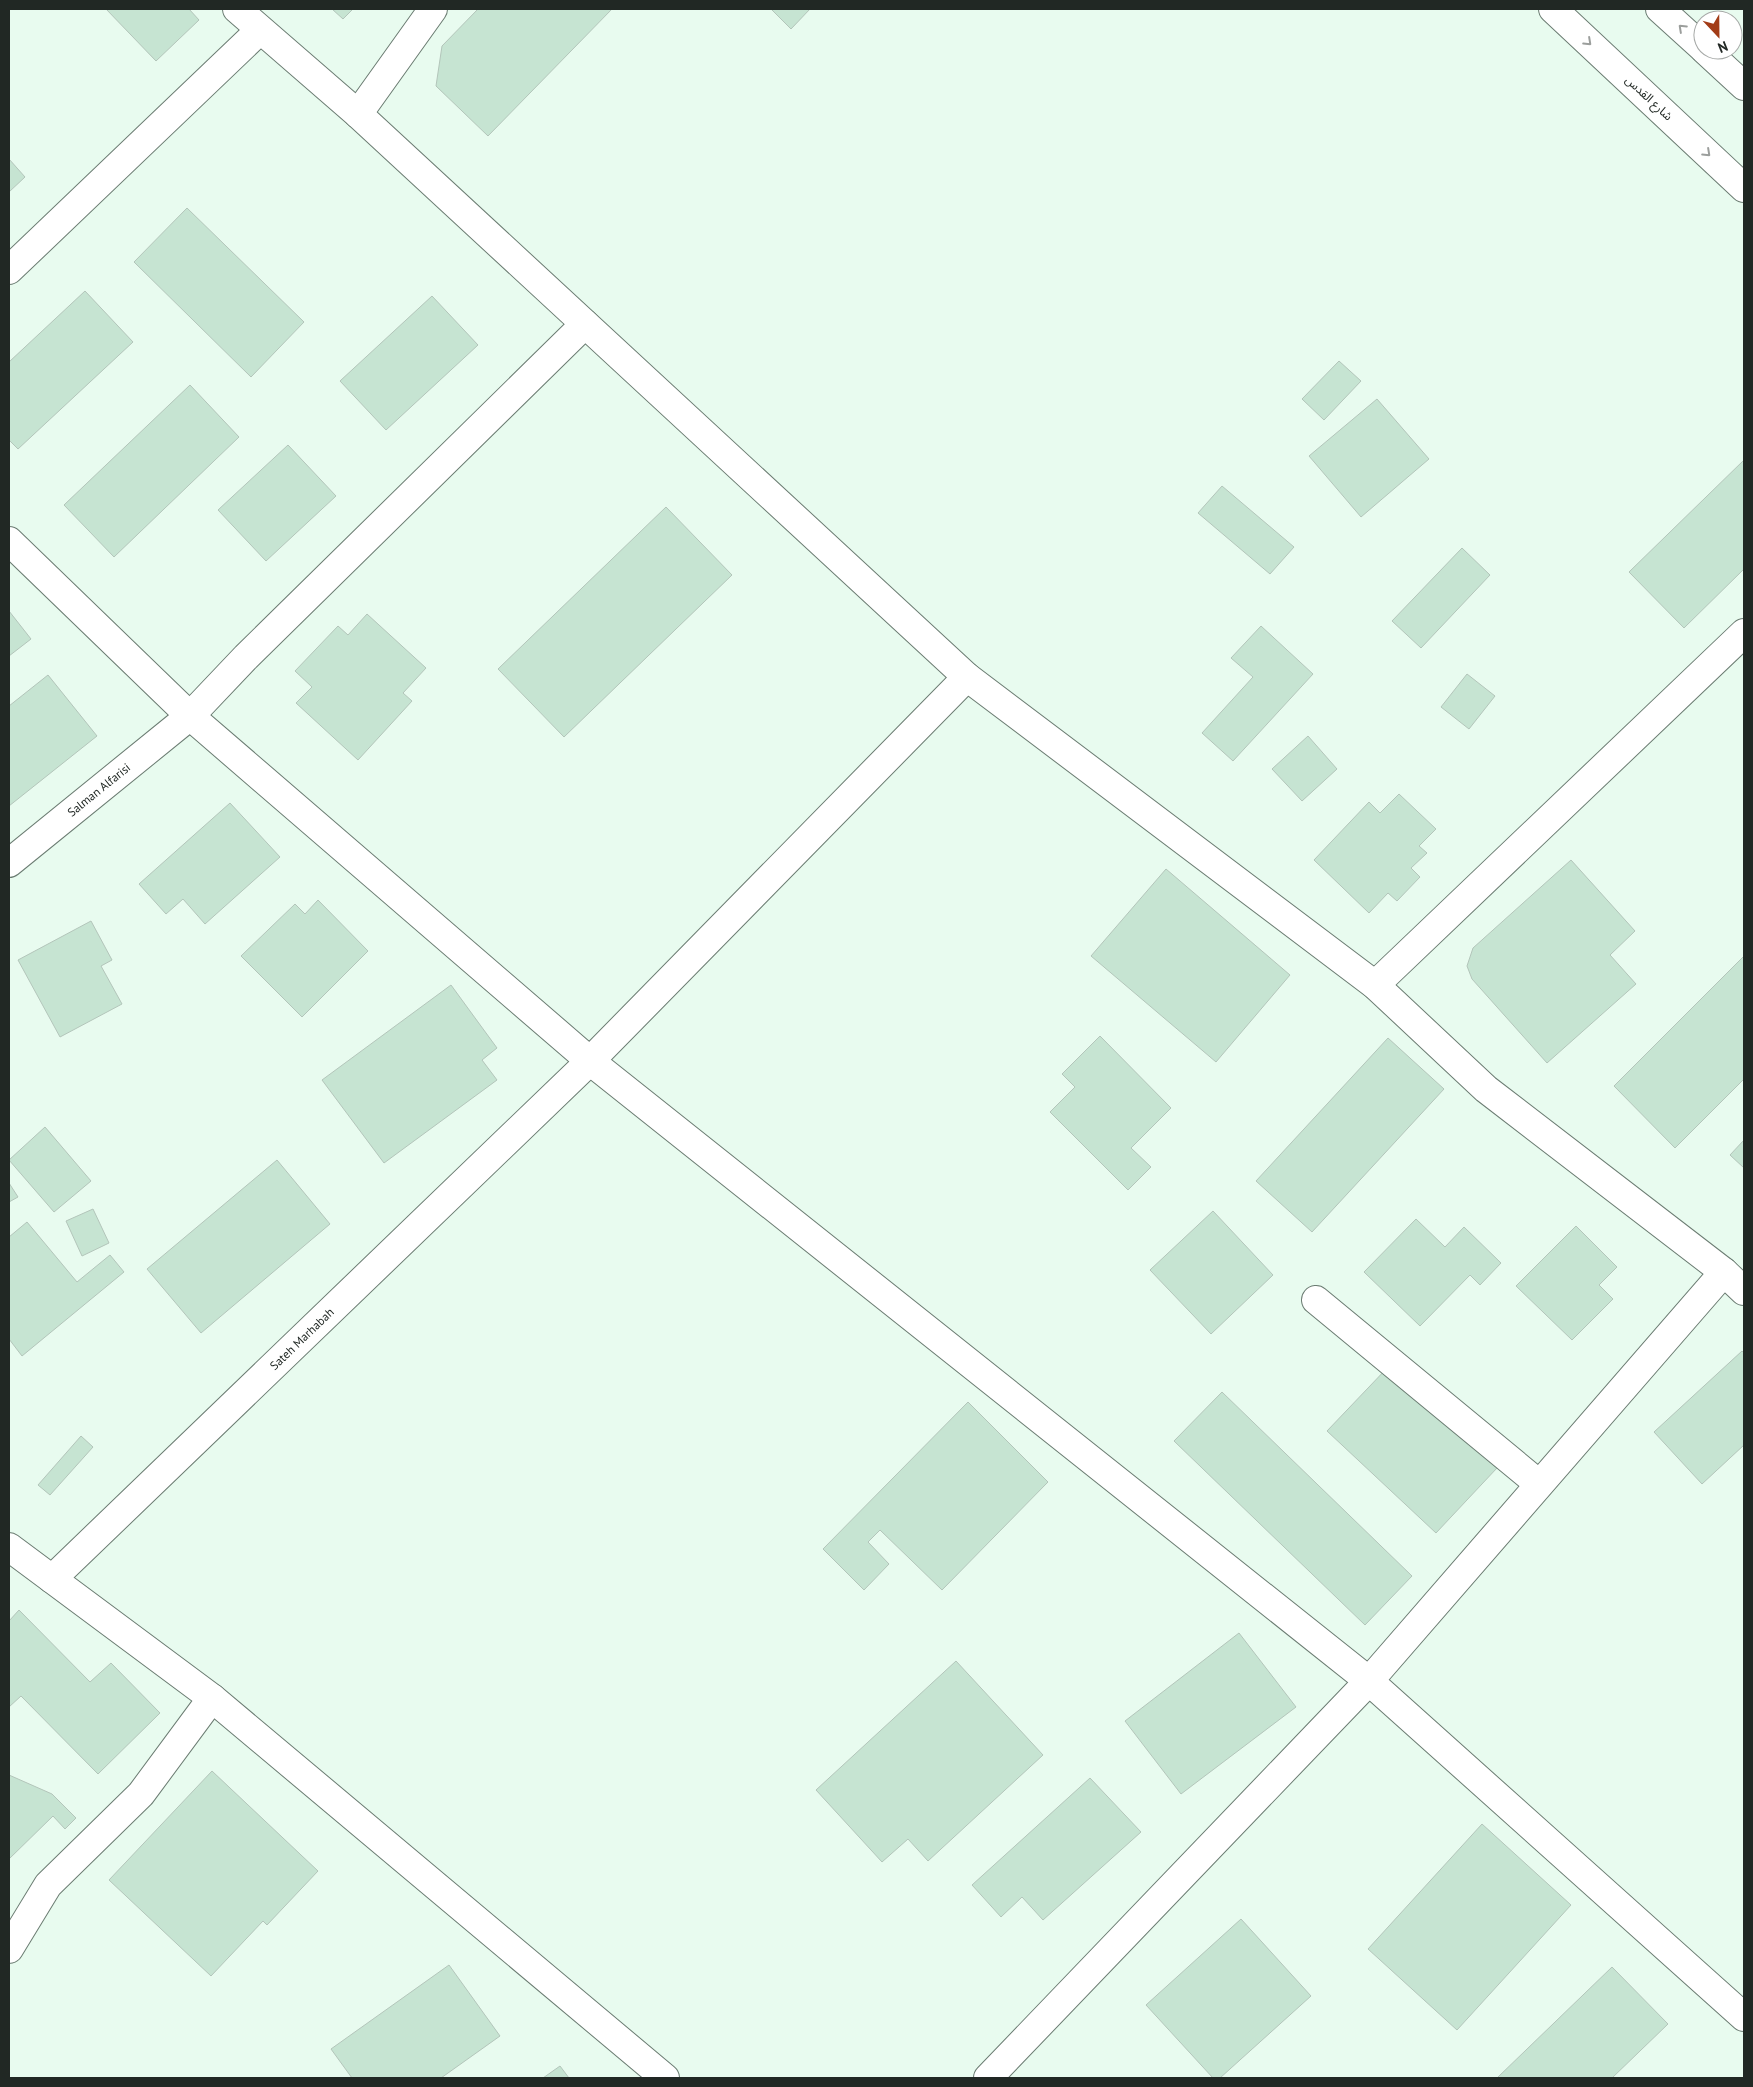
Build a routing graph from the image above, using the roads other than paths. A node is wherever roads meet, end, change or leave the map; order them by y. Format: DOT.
graph roads {
  1 [pos="238,9"];
  2 [pos="433,9"];
  3 [pos="1553,9"];
  4 [pos="1660,9"];
  5 [pos="260,30"];
  6 [pos="1693,39"];
  7 [pos="1716,60"];
  8 [pos="1744,86"];
  9 [pos="358,114"];
  10 [pos="1744,188"];
  11 [pos="9,270"];
  12 [pos="585,324"];
  13 [pos="9,541"];
  14 [pos="1744,633"];
  15 [pos="967,677"];
  16 [pos="190,716"];
  17 [pos="9,863"];
  18 [pos="1375,985"];
  19 [pos="590,1061"];
  20 [pos="1724,1272"];
  21 [pos="1744,1291"];
  22 [pos="1316,1300"];
  23 [pos="1539,1484"];
  24 [pos="9,1547"];
  25 [pos="52,1579"];
  26 [pos="1368,1681"];
  27 [pos="212,1698"];
  28 [pos="9,1949"];
  29 [pos="1744,2018"];
  30 [pos="665,2078"];
  31 [pos="988,2078"];
  1 -- 5 [label="street"];
  2 -- 9 [label="street"];
  3 -- 10 [label="street, شارع القدس, one-way"];
  6 -- 4 [label="street, one-way"];
  5 -- 9 [label="street"];
  5 -- 11 [label="street"];
  7 -- 8 [label="street"];
  9 -- 12 [label="street"];
  12 -- 15 [label="street"];
  12 -- 16 [label="street, Salman Alfarisi"];
  13 -- 16 [label="street"];
  14 -- 18 [label="street"];
  15 -- 18 [label="street"];
  15 -- 19 [label="street, Sateh Marhabah"];
  16 -- 17 [label="street, Salman Alfarisi"];
  16 -- 19 [label="street"];
  18 -- 20 [label="street"];
  19 -- 25 [label="street, Sateh Marhabah"];
  19 -- 26 [label="street"];
  20 -- 21 [label="street"];
  20 -- 23 [label="street"];
  22 -- 23 [label="street"];
  23 -- 26 [label="street"];
  24 -- 25 [label="street"];
  25 -- 27 [label="street"];
  26 -- 29 [label="street"];
  26 -- 31 [label="street"];
  27 -- 28 [label="street"];
  27 -- 30 [label="street"];
}
